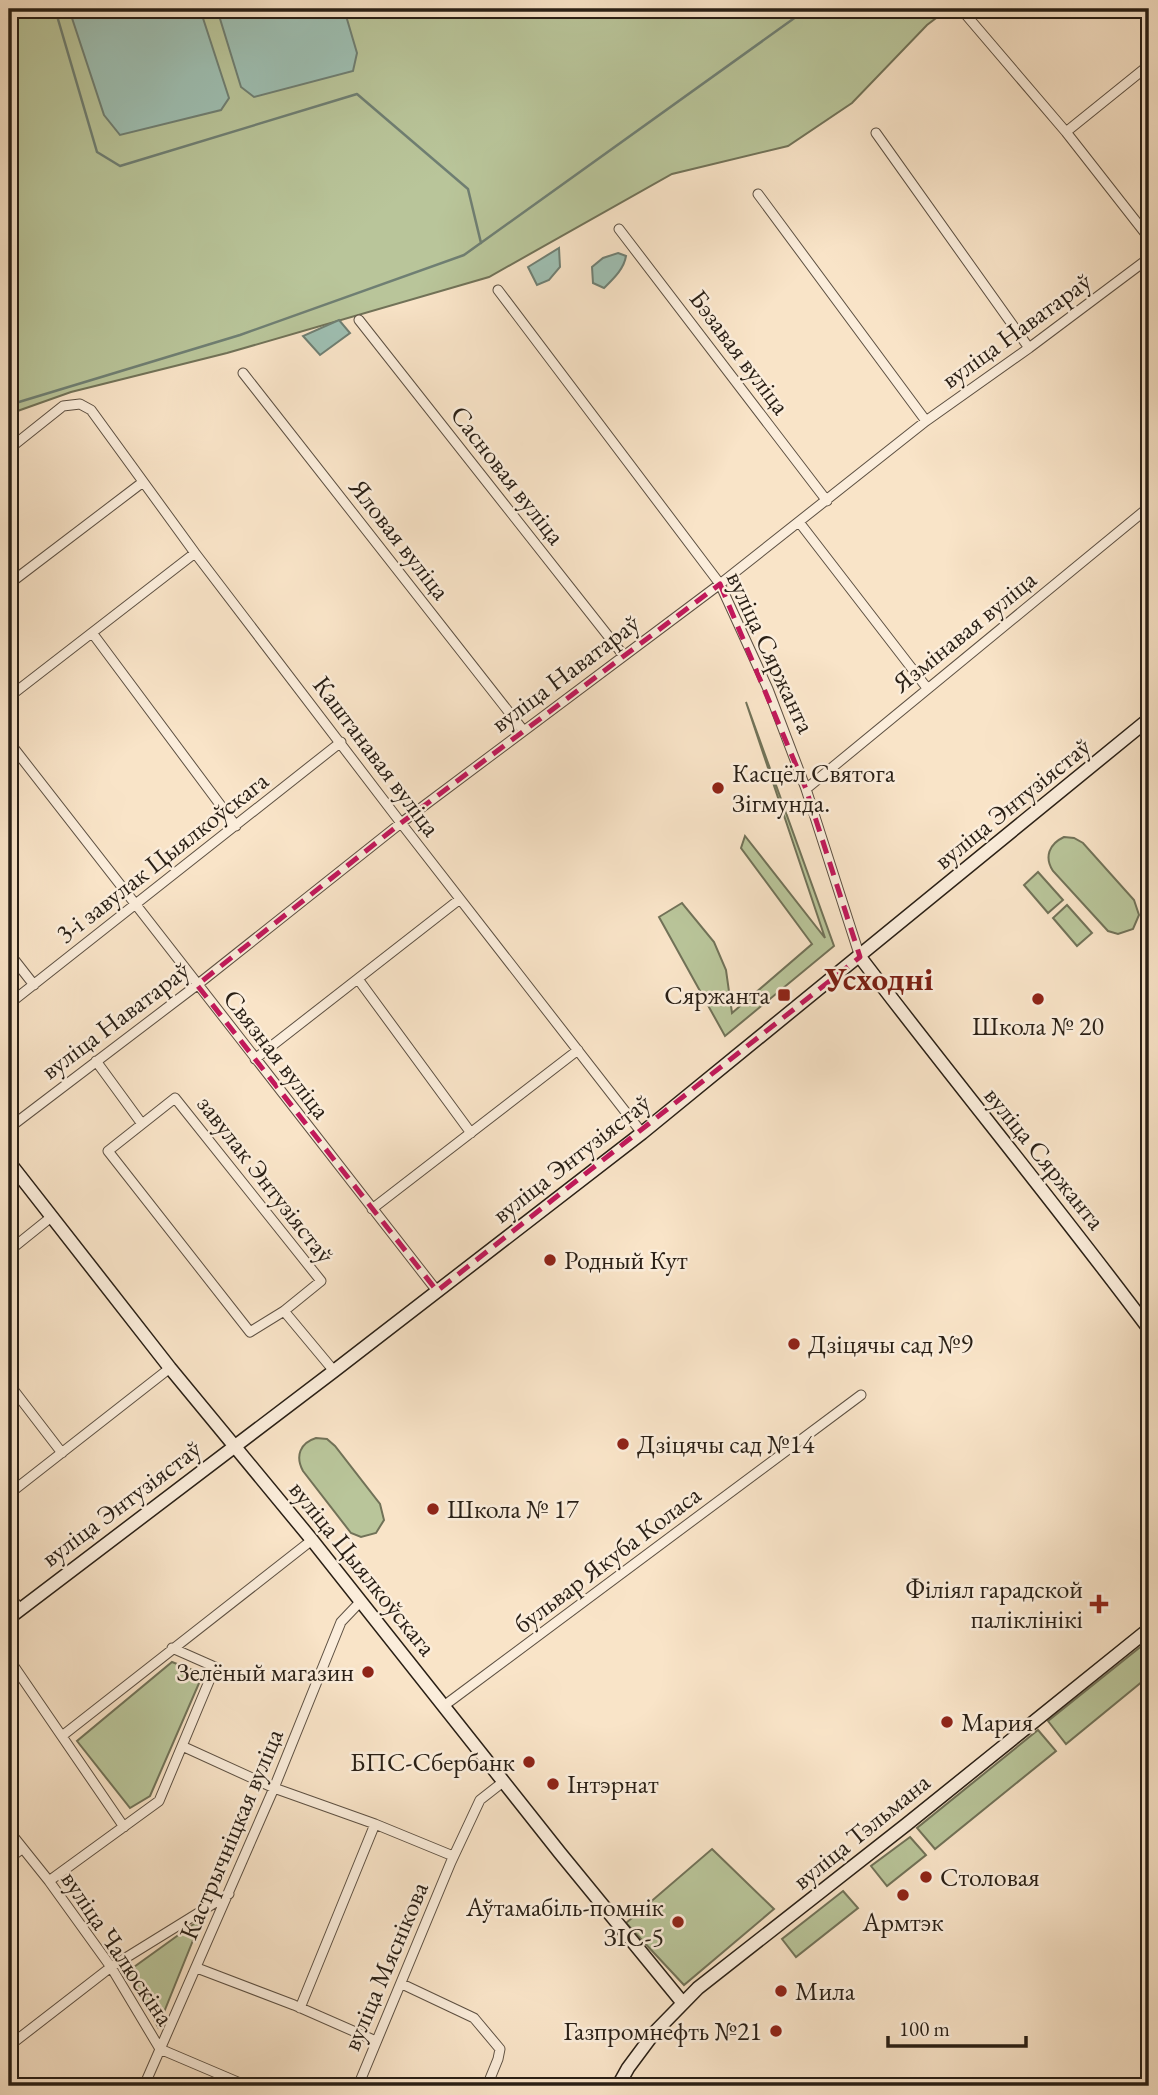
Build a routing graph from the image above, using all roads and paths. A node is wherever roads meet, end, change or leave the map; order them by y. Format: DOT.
graph roads {
  1 [pos="976,9"];
  2 [pos="964,12"];
  3 [pos="1149,65"];
  4 [pos="1066,132"];
  5 [pos="876,133"];
  6 [pos="758,194"];
  7 [pos="619,229"];
  8 [pos="1149,238"];
  9 [pos="1149,258"];
  10 [pos="498,290"];
  11 [pos="359,320"];
  12 [pos="1029,348"];
  13 [pos="243,373"];
  14 [pos="926,421"];
  15 [pos="9,449"];
  16 [pos="143,482"];
  17 [pos="827,501"];
  18 [pos="1149,507"];
  19 [pos="799,523"];
  20 [pos="195,553"];
  21 [pos="9,584"];
  22 [pos="720,584"];
  23 [pos="93,634"];
  24 [pos="624,656"];
  25 [pos="927,688"];
  26 [pos="9,697"];
  27 [pos="1149,719"];
  28 [pos="523,730"];
  29 [pos="9,742"];
  30 [pos="341,742"];
  31 [pos="806,789"];
  32 [pos="401,823"];
  33 [pos="236,826"];
  34 [pos="460,899"];
  35 [pos="136,906"];
  36 [pos="9,953"];
  37 [pos="860,957"];
  38 [pos="358,979"];
  39 [pos="34,985"];
  40 [pos="197,985"];
  41 [pos="9,1004"];
  42 [pos="578,1050"];
  43 [pos="255,1059"];
  44 [pos="96,1061"];
  45 [pos="142,1124"];
  46 [pos="9,1128"];
  47 [pos="471,1133"];
  48 [pos="642,1133"];
  49 [pos="9,1162"];
  50 [pos="372,1209"];
  51 [pos="50,1218"];
  52 [pos="9,1251"];
  53 [pos="437,1291"];
  54 [pos="284,1311"];
  55 [pos="1149,1329"];
  56 [pos="170,1368"];
  57 [pos="334,1371"];
  58 [pos="9,1384"];
  59 [pos="861,1395"];
  60 [pos="235,1445"];
  61 [pos="62,1453"];
  62 [pos="9,1494"];
  63 [pos="313,1540"];
  64 [pos="9,1595"];
  65 [pos="361,1601"];
  66 [pos="20,1609"];
  67 [pos="9,1618"];
  68 [pos="1149,1629"];
  69 [pos="172,1648"];
  70 [pos="9,1659"];
  71 [pos="445,1705"];
  72 [pos="62,1736"];
  73 [pos="182,1746"];
  74 [pos="503,1782"];
  75 [pos="274,1788"];
  76 [pos="375,1824"];
  77 [pos="124,1827"];
  78 [pos="9,1831"];
  79 [pos="22,1849"];
  80 [pos="9,1858"];
  81 [pos="452,1859"];
  82 [pos="49,1881"];
  83 [pos="229,1894"];
  84 [pos="111,1967"];
  85 [pos="197,1968"];
  86 [pos="402,1984"];
  87 [pos="682,2002"];
  88 [pos="300,2008"];
  89 [pos="376,2041"];
  90 [pos="9,2046"];
  91 [pos="160,2049"];
  92 [pos="144,2086"];
  93 [pos="247,2086"];
  94 [pos="358,2086"];
  95 [pos="487,2086"];
  96 [pos="618,2086"];
  1 -- 2 [label="street"];
  2 -- 4 [label="street"];
  3 -- 4 [label="street"];
  4 -- 8 [label="street"];
  5 -- 12 [label="street"];
  6 -- 14 [label="street"];
  7 -- 17 [label="street, Бэзавая вуліца"];
  9 -- 12 [label="street, вуліца Наватараў"];
  10 -- 22 [label="street, вуліца Сяржанта"];
  11 -- 24 [label="street, Сасновая вуліца"];
  12 -- 14 [label="street, вуліца Наватараў"];
  13 -- 28 [label="street, Яловая вуліца"];
  14 -- 17 [label="street, вуліца Наватараў"];
  15 -- 16 [label="street, Каштанавая вуліца"];
  16 -- 20 [label="street, Каштанавая вуліца"];
  16 -- 21 [label="street"];
  17 -- 19 [label="street, вуліца Наватараў"];
  18 -- 25 [label="street, Язмінавая вуліца"];
  19 -- 22 [label="street, вуліца Наватараў"];
  19 -- 25 [label="street"];
  20 -- 23 [label="street"];
  20 -- 30 [label="street, Каштанавая вуліца"];
  22 -- 24 [label="street, вуліца Наватараў"];
  22 -- 31 [label="street, вуліца Сяржанта"];
  23 -- 26 [label="street"];
  23 -- 33 [label="street"];
  24 -- 28 [label="street, вуліца Наватараў"];
  25 -- 31 [label="street, Язмінавая вуліца"];
  27 -- 37 [label="main road, вуліца Энтузіястаў"];
  28 -- 32 [label="street, вуліца Наватараў"];
  29 -- 35 [label="street, Связная вуліца"];
  30 -- 32 [label="street, Каштанавая вуліца"];
  30 -- 33 [label="street, 3-і завулак Цыялкоўскага"];
  31 -- 37 [label="street, вуліца Сяржанта"];
  32 -- 34 [label="street, Каштанавая вуліца"];
  32 -- 40 [label="street, вуліца Наватараў"];
  33 -- 35 [label="street, 3-і завулак Цыялкоўскага"];
  34 -- 38 [label="street"];
  34 -- 42 [label="street, Каштанавая вуліца"];
  35 -- 39 [label="street, 3-і завулак Цыялкоўскага"];
  35 -- 40 [label="street, Связная вуліца"];
  36 -- 39 [label="street"];
  37 -- 48 [label="main road, вуліца Энтузіястаў"];
  37 -- 55 [label="main road, вуліца Сяржанта"];
  38 -- 43 [label="street"];
  38 -- 47 [label="street"];
  39 -- 41 [label="street, 3-і завулак Цыялкоўскага"];
  40 -- 43 [label="street, Связная вуліца"];
  40 -- 44 [label="street, вуліца Наватараў"];
  42 -- 47 [label="street"];
  42 -- 48 [label="street, Каштанавая вуліца"];
  43 -- 50 [label="street, Связная вуліца"];
  44 -- 45 [label="street"];
  44 -- 46 [label="street, вуліца Наватараў"];
  45 -- 54 [label="street, завулак Энтузіястаў"];
  45 -- 54 [label="street, завулак Энтузіястаў"];
  47 -- 50 [label="street"];
  48 -- 53 [label="main road, вуліца Энтузіястаў"];
  49 -- 51 [label="main road, вуліца Цыялкоўскага"];
  50 -- 53 [label="street, Связная вуліца"];
  51 -- 52 [label="street"];
  51 -- 56 [label="main road, вуліца Цыялкоўскага"];
  53 -- 57 [label="main road, вуліца Энтузіястаў"];
  54 -- 57 [label="street"];
  56 -- 60 [label="main road, вуліца Цыялкоўскага"];
  56 -- 61 [label="street"];
  57 -- 60 [label="main road, вуліца Энтузіястаў"];
  58 -- 61 [label="street"];
  59 -- 71 [label="street, бульвар Якуба Коласа"];
  60 -- 63 [label="main road, вуліца Цыялкоўскага"];
  60 -- 66 [label="main road, вуліца Энтузіястаў"];
  61 -- 62 [label="street"];
  63 -- 65 [label="main road, вуліца Цыялкоўскага"];
  63 -- 69 [label="street"];
  64 -- 66 [label="street"];
  65 -- 71 [label="main road, вуліца Цыялкоўскага"];
  65 -- 75 [label="street, Кастрычніцкая вуліца"];
  66 -- 67 [label="main road, вуліца Энтузіястаў"];
  68 -- 87 [label="main road, вуліца Тэльмана"];
  69 -- 72 [label="street"];
  69 -- 73 [label="street"];
  70 -- 72 [label="street"];
  71 -- 74 [label="main road, вуліца Цыялкоўскага"];
  72 -- 77 [label="street"];
  73 -- 75 [label="street"];
  73 -- 77 [label="street"];
  74 -- 81 [label="street, вуліца Мяснікова"];
  74 -- 87 [label="main road, вуліца Цыялкоўскага"];
  75 -- 76 [label="street"];
  75 -- 83 [label="street, Кастрычніцкая вуліца"];
  76 -- 81 [label="street"];
  76 -- 88 [label="street"];
  77 -- 82 [label="street"];
  78 -- 79 [label="street, вуліца Чалюскіна"];
  79 -- 80 [label="street"];
  79 -- 82 [label="street, вуліца Чалюскіна"];
  81 -- 86 [label="street, вуліца Мяснікова"];
  82 -- 84 [label="street, вуліца Чалюскіна"];
  83 -- 84 [label="street"];
  83 -- 85 [label="street, Кастрычніцкая вуліца"];
  84 -- 90 [label="street"];
  84 -- 91 [label="street, вуліца Чалюскіна"];
  85 -- 88 [label="street"];
  85 -- 91 [label="street, Кастрычніцкая вуліца"];
  86 -- 89 [label="street, вуліца Мяснікова"];
  86 -- 95 [label="street"];
  87 -- 96 [label="main road, вуліца Тэльмана"];
  88 -- 89 [label="street"];
  89 -- 94 [label="street, вуліца Мяснікова"];
  91 -- 92 [label="street, Кастрычніцкая вуліца"];
  91 -- 93 [label="street, вуліца Чалюскіна"];
}
